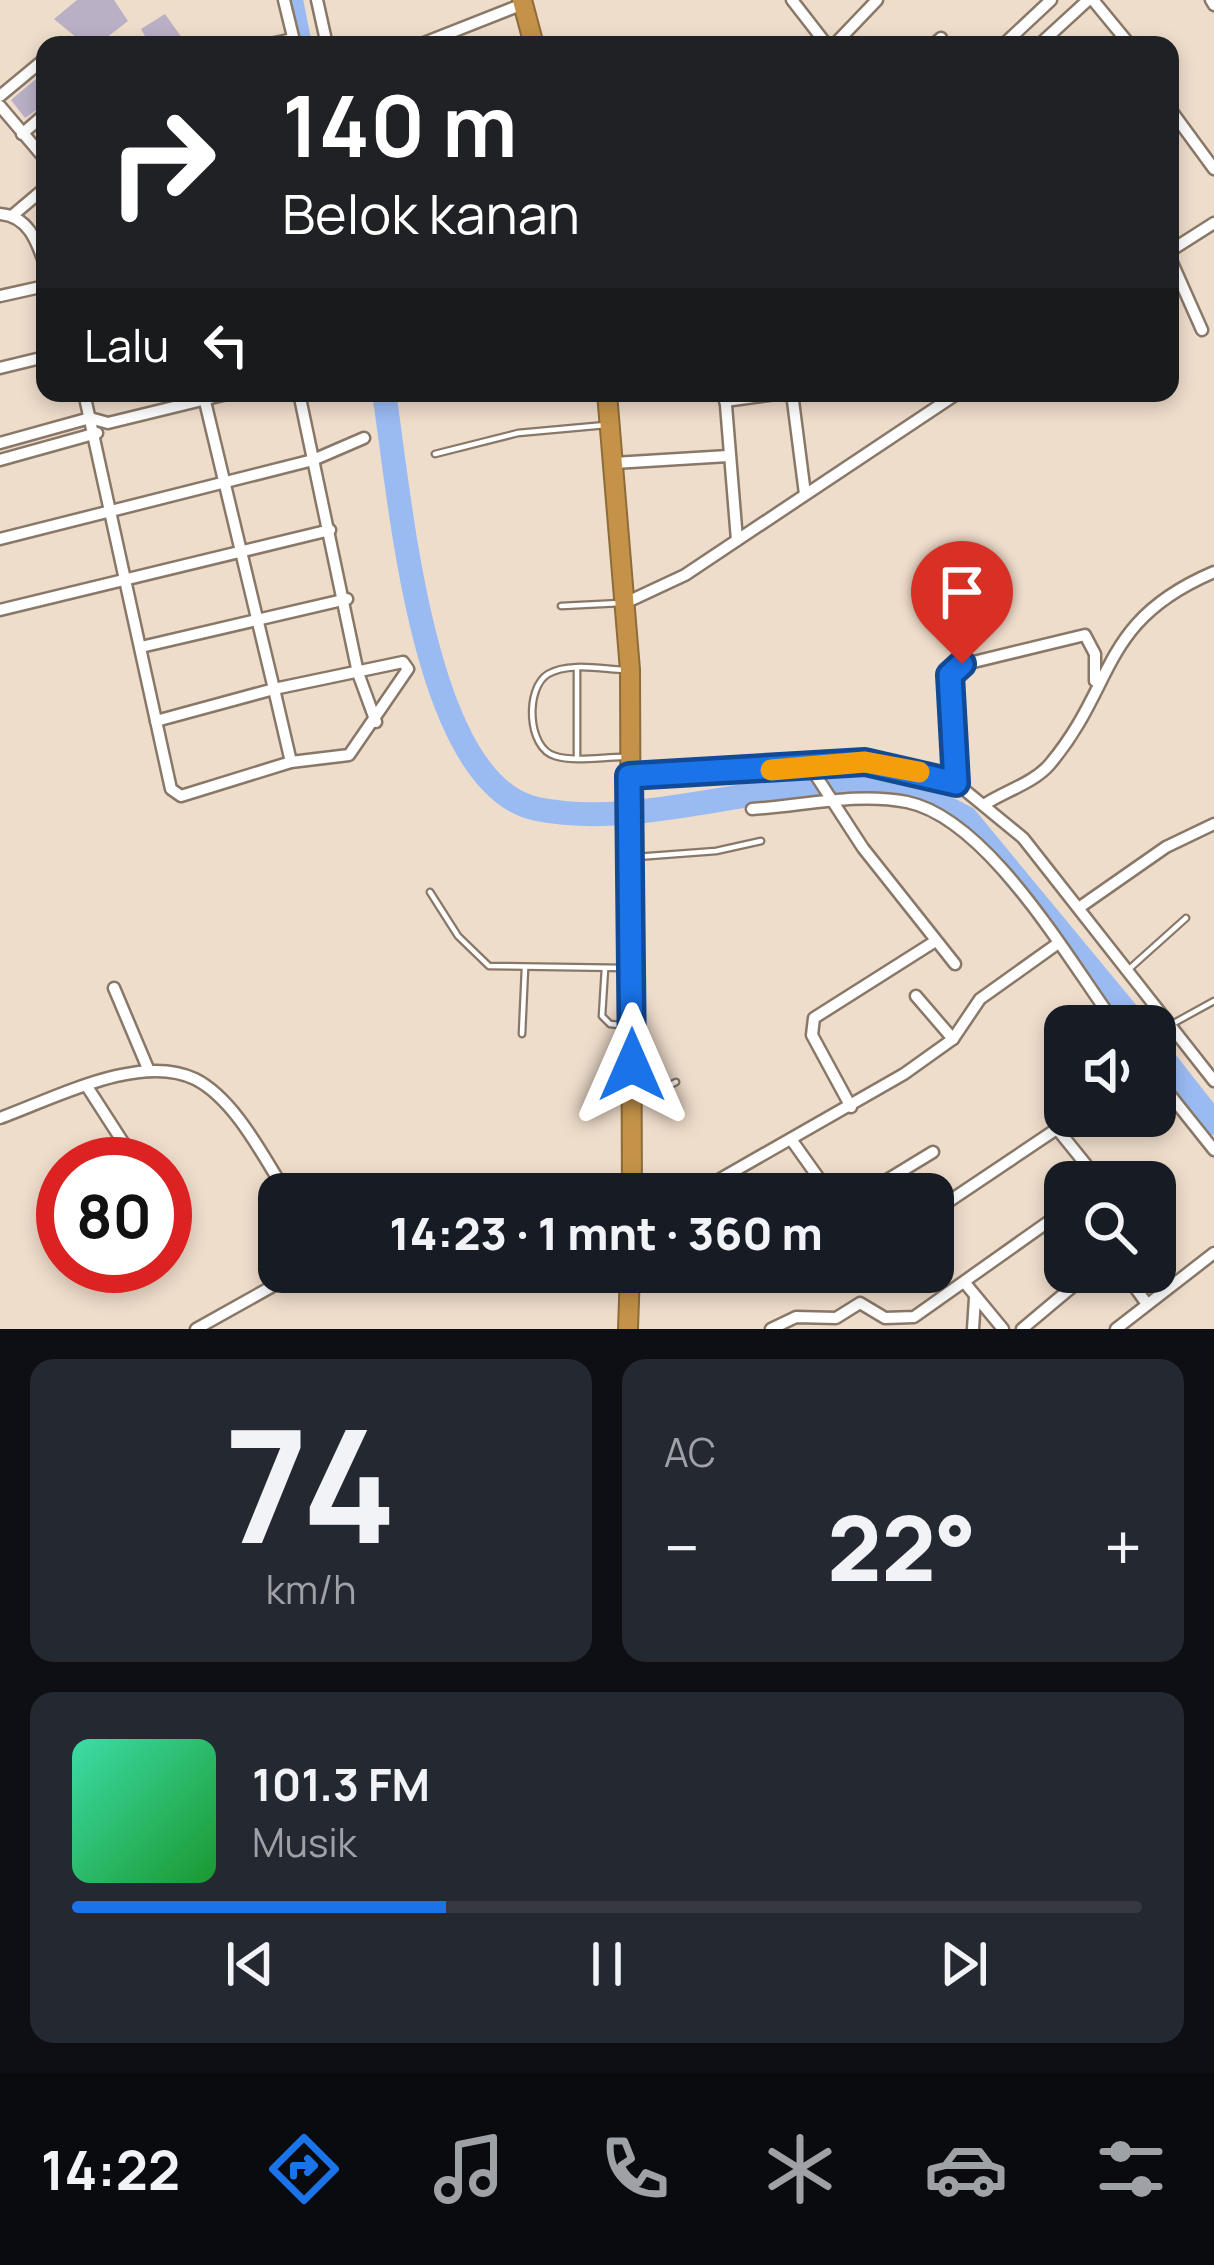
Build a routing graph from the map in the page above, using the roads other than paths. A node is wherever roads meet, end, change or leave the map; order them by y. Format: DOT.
graph roads {
  1 [pos="284,0"];
  2 [pos="317,0"];
  3 [pos="792,0"];
  4 [pos="877,0"];
  5 [pos="1051,0"];
  6 [pos="1090,0"];
  7 [pos="523,2"];
  8 [pos="293,36"];
  9 [pos="325,36"];
  10 [pos="442,36"];
  11 [pos="532,36"];
  12 [pos="822,36"];
  13 [pos="839,36"];
  14 [pos="1013,36"];
  15 [pos="1049,36"];
  16 [pos="1122,36"];
  17 [pos="36,66"];
  18 [pos="0,96"];
  19 [pos="0,106"];
  20 [pos="1179,121"];
  21 [pos="36,122"];
  22 [pos="22,134"];
  23 [pos="36,149"];
  24 [pos="1214,169"];
  25 [pos="36,194"];
  26 [pos="6,214"];
  27 [pos="1214,223"];
  28 [pos="36,242"];
  29 [pos="1179,248"];
  30 [pos="1179,276"];
  31 [pos="36,288"];
  32 [pos="0,296"];
  33 [pos="1202,330"];
  34 [pos="36,359"];
  35 [pos="0,368"];
  36 [pos="86,402"];
  37 [pos="186,402"];
  38 [pos="205,402"];
  39 [pos="301,402"];
  40 [pos="608,402"];
  41 [pos="725,402"];
  42 [pos="790,402"];
  43 [pos="944,402"];
  44 [pos="90,418"];
  45 [pos="108,423"];
  46 [pos="612,424"];
  47 [pos="95,435"];
  48 [pos="364,438"];
  49 [pos="0,443"];
  50 [pos="434,454"];
  51 [pos="728,456"];
  52 [pos="0,460"];
  53 [pos="313,460"];
  54 [pos="614,464"];
  55 [pos="225,483"];
  56 [pos="806,494"];
  57 [pos="109,511"];
  58 [pos="330,530"];
  59 [pos="0,539"];
  60 [pos="736,540"];
  61 [pos="243,552"];
  62 [pos="1214,572"];
  63 [pos="122,582"];
  64 [pos="0,590"];
  65 [pos="347,599"];
  66 [pos="625,603"];
  67 [pos="561,606"];
  68 [pos="2,609"];
  69 [pos="259,620"];
  70 [pos="141,647"];
  71 [pos="577,669"];
  72 [pos="630,670"];
  73 [pos="358,673"];
  74 [pos="1095,686"];
  75 [pos="274,689"];
  76 [pos="156,721"];
  77 [pos="376,722"];
  78 [pos="577,757"];
  79 [pos="291,762"];
  80 [pos="629,772"];
  81 [pos="814,772"];
  82 [pos="956,783"];
  83 [pos="832,796"];
  84 [pos="987,803"];
  85 [pos="752,809"];
  86 [pos="1214,824"];
  87 [pos="760,841"];
  88 [pos="630,857"];
  89 [pos="430,892"];
  90 [pos="1080,908"];
  91 [pos="1186,918"];
  92 [pos="934,942"];
  93 [pos="1057,944"];
  94 [pos="955,964"];
  95 [pos="525,968"];
  96 [pos="605,968"];
  97 [pos="631,968"];
  98 [pos="1128,970"];
  99 [pos="113,988"];
  100 [pos="916,996"];
  101 [pos="1214,1001"];
  102 [pos="1102,1005"];
  103 [pos="1154,1005"];
  104 [pos="1176,1022"];
  105 [pos="631,1026"];
  106 [pos="522,1034"];
  107 [pos="1176,1035"];
  108 [pos="953,1039"];
  109 [pos="148,1072"];
  110 [pos="1214,1081"];
  111 [pos="676,1082"];
  112 [pos="88,1088"];
  113 [pos="1176,1102"];
  114 [pos="632,1105"];
  115 [pos="850,1107"];
  116 [pos="0,1118"];
  117 [pos="120,1137"];
  118 [pos="1047,1137"];
  119 [pos="1064,1137"];
  120 [pos="793,1142"];
  121 [pos="1214,1150"];
  122 [pos="933,1152"];
  123 [pos="1083,1161"];
  124 [pos="273,1173"];
  125 [pos="632,1173"];
  126 [pos="734,1173"];
  127 [pos="815,1173"];
  128 [pos="898,1173"];
  129 [pos="954,1198"];
  130 [pos="1044,1225"];
  131 [pos="1214,1253"];
  132 [pos="1176,1282"];
  133 [pos="965,1283"];
  134 [pos="260,1293"];
  135 [pos="629,1293"];
  136 [pos="1065,1293"];
  137 [pos="1139,1293"];
  138 [pos="1161,1293"];
  139 [pos="975,1298"];
  140 [pos="1147,1304"];
  141 [pos="836,1323"];
  142 [pos="913,1323"];
  143 [pos="196,1329"];
  144 [pos="628,1329"];
  145 [pos="771,1329"];
  146 [pos="973,1329"];
  147 [pos="1004,1329"];
  148 [pos="1022,1329"];
  149 [pos="1116,1329"];
  1 -- 8 [label="street"];
  2 -- 9 [label="street"];
  3 -- 12 [label="street"];
  4 -- 13 [label="street"];
  5 -- 14 [label="street"];
  6 -- 15 [label="street"];
  6 -- 16 [label="street"];
  7 -- 10 [label="street"];
  7 -- 11 [label="highway"];
  17 -- 18 [label="street"];
  19 -- 22 [label="street"];
  20 -- 24 [label="street"];
  21 -- 22 [label="street"];
  22 -- 23 [label="street"];
  25 -- 26 [label="street"];
  26 -- 28 [label="street"];
  27 -- 29 [label="street"];
  30 -- 33 [label="street"];
  31 -- 32 [label="street"];
  34 -- 35 [label="street"];
  36 -- 44 [label="street"];
  37 -- 45 [label="street"];
  38 -- 55 [label="street"];
  39 -- 53 [label="street"];
  40 -- 46 [label="highway"];
  41 -- 51 [label="street"];
  42 -- 56 [label="street"];
  43 -- 56 [label="street"];
  44 -- 45 [label="street"];
  44 -- 47 [label="street"];
  44 -- 49 [label="street"];
  45 -- 47 [label="street"];
  46 -- 50 [label="lane"];
  46 -- 54 [label="highway"];
  47 -- 52 [label="street"];
  47 -- 57 [label="street"];
  48 -- 53 [label="street"];
  51 -- 54 [label="street"];
  51 -- 60 [label="street"];
  53 -- 55 [label="street"];
  53 -- 58 [label="street"];
  54 -- 66 [label="highway"];
  55 -- 57 [label="street"];
  55 -- 61 [label="street"];
  56 -- 60 [label="street"];
  57 -- 59 [label="street"];
  57 -- 63 [label="street"];
  58 -- 61 [label="street"];
  58 -- 65 [label="street"];
  60 -- 66 [label="street"];
  61 -- 63 [label="street"];
  61 -- 69 [label="street"];
  62 -- 74 [label="street"];
  63 -- 68 [label="street"];
  63 -- 70 [label="street"];
  64 -- 68 [label="street"];
  65 -- 69 [label="street"];
  65 -- 73 [label="street"];
  66 -- 67 [label="lane"];
  66 -- 72 [label="highway"];
  69 -- 70 [label="street"];
  69 -- 75 [label="street"];
  70 -- 76 [label="street"];
  71 -- 72 [label="lane"];
  71 -- 78 [label="lane"];
  71 -- 78 [label="lane"];
  72 -- 80 [label="highway"];
  73 -- 75 [label="street"];
  73 -- 77 [label="street"];
  73 -- 77 [label="street"];
  74 -- 82 [label="street"];
  74 -- 84 [label="street"];
  75 -- 76 [label="street"];
  75 -- 79 [label="street"];
  76 -- 79 [label="street"];
  77 -- 79 [label="street"];
  78 -- 80 [label="lane"];
  80 -- 81 [label="street"];
  80 -- 88 [label="highway"];
  81 -- 82 [label="street"];
  81 -- 83 [label="street"];
  82 -- 84 [label="street"];
  83 -- 85 [label="street"];
  83 -- 92 [label="street"];
  83 -- 93 [label="street"];
  84 -- 90 [label="street"];
  86 -- 90 [label="street"];
  87 -- 88 [label="lane"];
  88 -- 97 [label="highway"];
  89 -- 95 [label="lane"];
  90 -- 98 [label="street"];
  91 -- 98 [label="lane"];
  92 -- 94 [label="street"];
  92 -- 115 [label="street"];
  93 -- 102 [label="street"];
  93 -- 108 [label="street"];
  95 -- 96 [label="lane"];
  95 -- 106 [label="lane"];
  96 -- 97 [label="lane"];
  96 -- 105 [label="lane"];
  97 -- 105 [label="highway"];
  98 -- 103 [label="street"];
  99 -- 109 [label="street"];
  100 -- 108 [label="street"];
  101 -- 104 [label="lane"];
  105 -- 114 [label="highway"];
  107 -- 110 [label="street"];
  108 -- 115 [label="street"];
  109 -- 112 [label="street"];
  109 -- 124 [label="street"];
  111 -- 114 [label="lane"];
  112 -- 116 [label="street"];
  112 -- 117 [label="street"];
  113 -- 121 [label="street"];
  114 -- 125 [label="highway"];
  115 -- 120 [label="street"];
  118 -- 129 [label="street"];
  119 -- 123 [label="street"];
  120 -- 126 [label="street"];
  120 -- 127 [label="street"];
  122 -- 128 [label="street"];
  130 -- 133 [label="street"];
  131 -- 132 [label="street"];
  133 -- 139 [label="street"];
  133 -- 142 [label="street"];
  134 -- 143 [label="street"];
  135 -- 144 [label="highway"];
  136 -- 148 [label="street"];
  137 -- 140 [label="street"];
  138 -- 140 [label="street"];
  139 -- 146 [label="street"];
  139 -- 147 [label="street"];
  140 -- 149 [label="street"];
  141 -- 142 [label="street"];
  141 -- 145 [label="street"];
}
